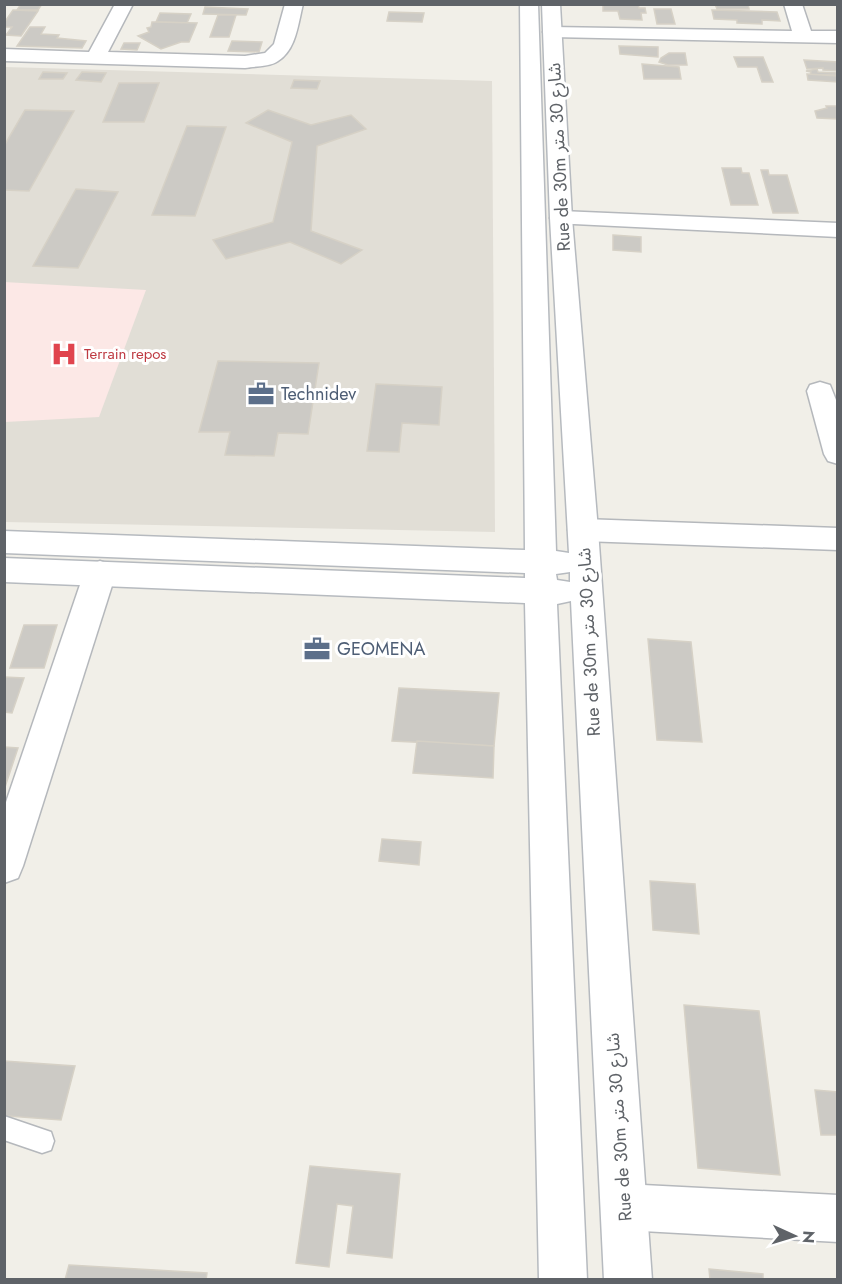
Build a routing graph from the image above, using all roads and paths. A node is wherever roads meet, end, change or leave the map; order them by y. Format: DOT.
graph roads {
  1 [pos="124,4"];
  2 [pos="294,4"];
  3 [pos="529,4"];
  4 [pos="793,4"];
  5 [pos="552,18"];
  6 [pos="803,36"];
  7 [pos="837,37"];
  8 [pos="4,55"];
  9 [pos="96,57"];
  10 [pos="561,218"];
  11 [pos="837,230"];
  12 [pos="820,391"];
  13 [pos="837,454"];
  14 [pos="583,530"];
  15 [pos="837,539"];
  16 [pos="4,542"];
  17 [pos="4,570"];
  18 [pos="100,573"];
  19 [pos="541,576"];
  20 [pos="585,579"];
  21 [pos="4,866"];
  22 [pos="4,1128"];
  23 [pos="42,1141"];
  24 [pos="624,1207"];
  25 [pos="837,1219"];
  26 [pos="563,1280"];
  27 [pos="628,1280"];
  1 -- 9 [label="street"];
  2 -- 9 [label="street"];
  3 -- 19 [label="street, Rue de 30m شارع 30 متر"];
  4 -- 6 [label="street"];
  5 -- 6 [label="street"];
  5 -- 10 [label="street, Rue de 30m شارع 30 متر"];
  6 -- 7 [label="street"];
  8 -- 9 [label="street"];
  10 -- 11 [label="street"];
  10 -- 14 [label="street, Rue de 30m شارع 30 متر"];
  12 -- 13 [label="street"];
  14 -- 15 [label="street"];
  14 -- 20 [label="street, Rue de 30m شارع 30 متر"];
  16 -- 19 [label="street"];
  17 -- 18 [label="street"];
  18 -- 19 [label="street"];
  18 -- 21 [label="street"];
  19 -- 20 [label="street"];
  19 -- 26 [label="street, Rue de 30m شارع 30 متر"];
  20 -- 24 [label="street, Rue de 30m شارع 30 متر"];
  22 -- 23 [label="lane"];
  24 -- 25 [label="street"];
  24 -- 27 [label="street, Rue de 30m شارع 30 متر"];
}
